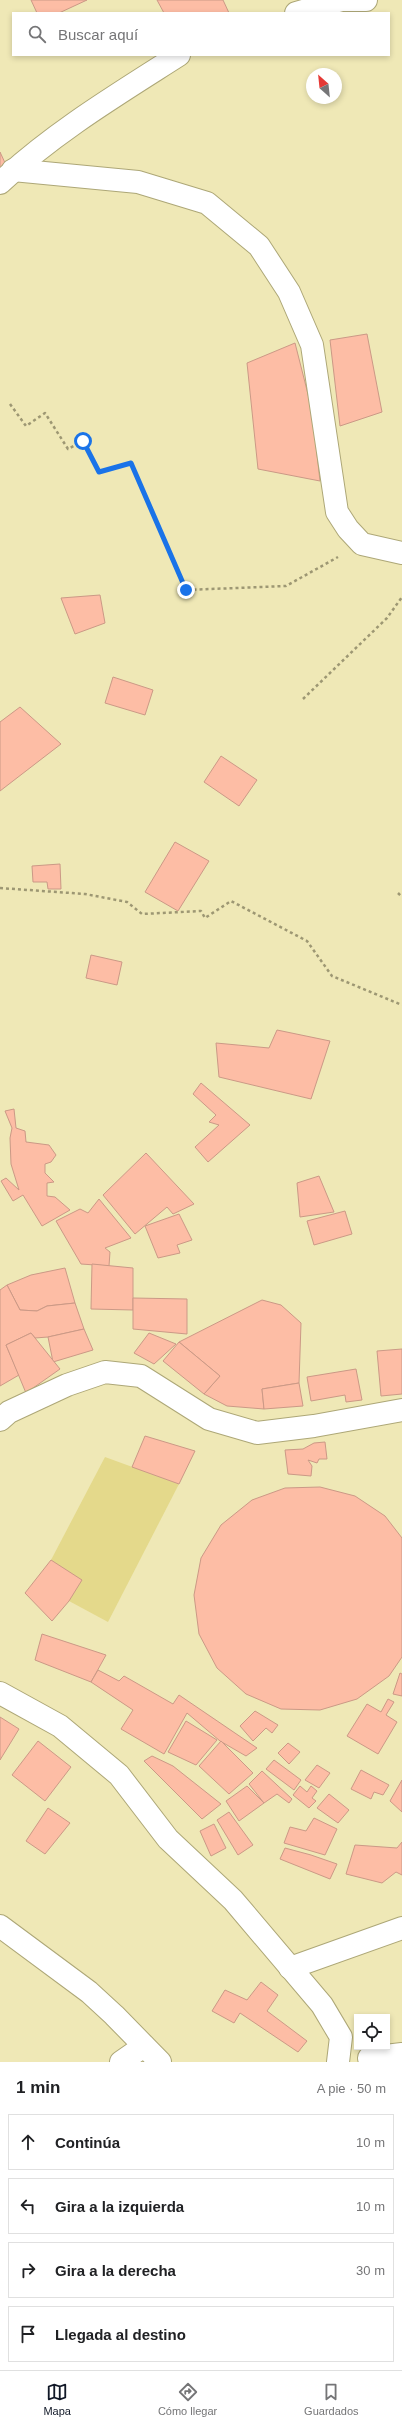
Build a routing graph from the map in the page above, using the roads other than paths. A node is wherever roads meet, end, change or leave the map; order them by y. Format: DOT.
graph roads {
  1 [pos="366,0"];
  2 [pos="300,12"];
  3 [pos="177,56"];
  4 [pos="7,177"];
  5 [pos="402,553"];
  6 [pos="402,1410"];
  7 [pos="0,1420"];
  8 [pos="0,1693"];
  9 [pos="0,1926"];
  10 [pos="402,1928"];
  11 [pos="290,1968"];
  12 [pos="354,2044"];
  13 [pos="144,2046"];
  14 [pos="359,2050"];
  15 [pos="402,2054"];
  16 [pos="121,2062"];
  17 [pos="160,2062"];
  18 [pos="338,2062"];
  1 -- 2 [label="street"];
  3 -- 4 [label="street"];
  4 -- 5 [label="street"];
  6 -- 7 [label="street"];
  8 -- 11 [label="street"];
  9 -- 13 [label="street"];
  10 -- 11 [label="street"];
  11 -- 12 [label="street"];
  13 -- 16 [label="street"];
  13 -- 17 [label="street"];
  14 -- 15 [label="street"];
  14 -- 18 [label="street"];
}
